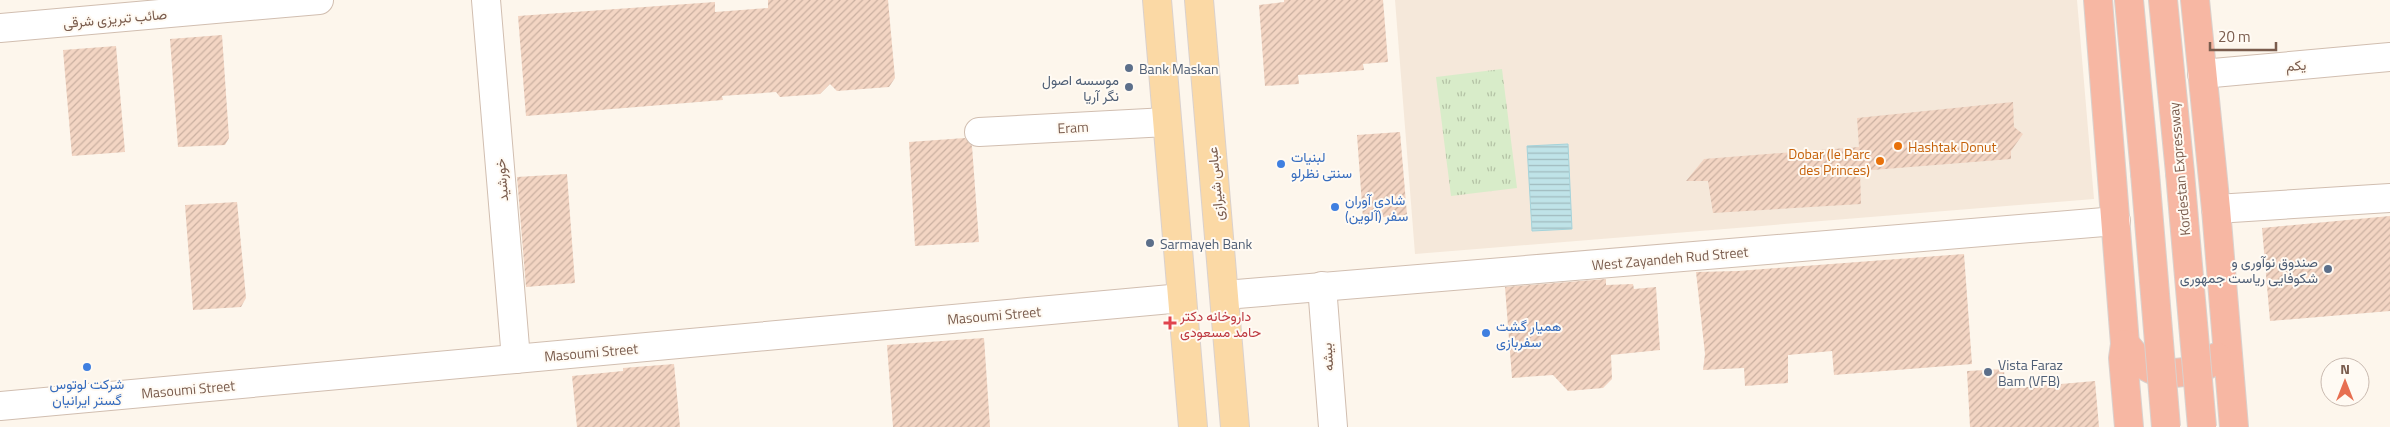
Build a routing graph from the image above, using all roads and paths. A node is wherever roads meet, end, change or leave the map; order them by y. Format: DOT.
graph roads {
  1 [pos="319,0"];
  2 [pos="486,0"];
  3 [pos="1157,0"];
  4 [pos="1199,0"];
  5 [pos="2098,0"];
  6 [pos="2129,0"];
  7 [pos="2163,0"];
  8 [pos="2195,0"];
  9 [pos="0,28"];
  10 [pos="2390,57"];
  11 [pos="2202,74"];
  12 [pos="1167,122"];
  13 [pos="979,132"];
  14 [pos="2390,198"];
  15 [pos="2216,209"];
  16 [pos="2116,221"];
  17 [pos="1322,286"];
  18 [pos="1225,295"];
  19 [pos="1182,298"];
  20 [pos="2226,342"];
  21 [pos="2125,344"];
  22 [pos="516,359"];
  23 [pos="0,406"];
  24 [pos="1193,427"];
  25 [pos="1236,427"];
  26 [pos="1333,427"];
  27 [pos="2128,427"];
  28 [pos="2166,427"];
  29 [pos="2202,427"];
  30 [pos="2234,427"];
  1 -- 9 [label="street, صائب تبریزی شرقی"];
  2 -- 22 [label="street, خورشید"];
  3 -- 12 [label="main road"];
  4 -- 18 [label="main road, عباس شیرازی"];
  5 -- 16 [label="highway"];
  6 -- 28 [label="highway, bridge"];
  7 -- 29 [label="highway, Kordestan Expressway, bridge"];
  8 -- 11 [label="highway"];
  10 -- 11 [label="street, یکم"];
  11 -- 15 [label="highway"];
  12 -- 13 [label="street, Eram"];
  12 -- 19 [label="main road"];
  14 -- 15 [label="street"];
  15 -- 20 [label="highway"];
  16 -- 17 [label="street, West Zayandeh Rud Street"];
  16 -- 21 [label="highway"];
  17 -- 18 [label="street, West Zayandeh Rud Street"];
  17 -- 26 [label="street, بیشه"];
  18 -- 25 [label="main road, عباس شیرازی"];
  19 -- 22 [label="street, Masoumi Street"];
  19 -- 24 [label="main road"];
  20 -- 21 [label="highway"];
  20 -- 30 [label="highway"];
  21 -- 27 [label="highway"];
  22 -- 23 [label="street, Masoumi Street"];
}
